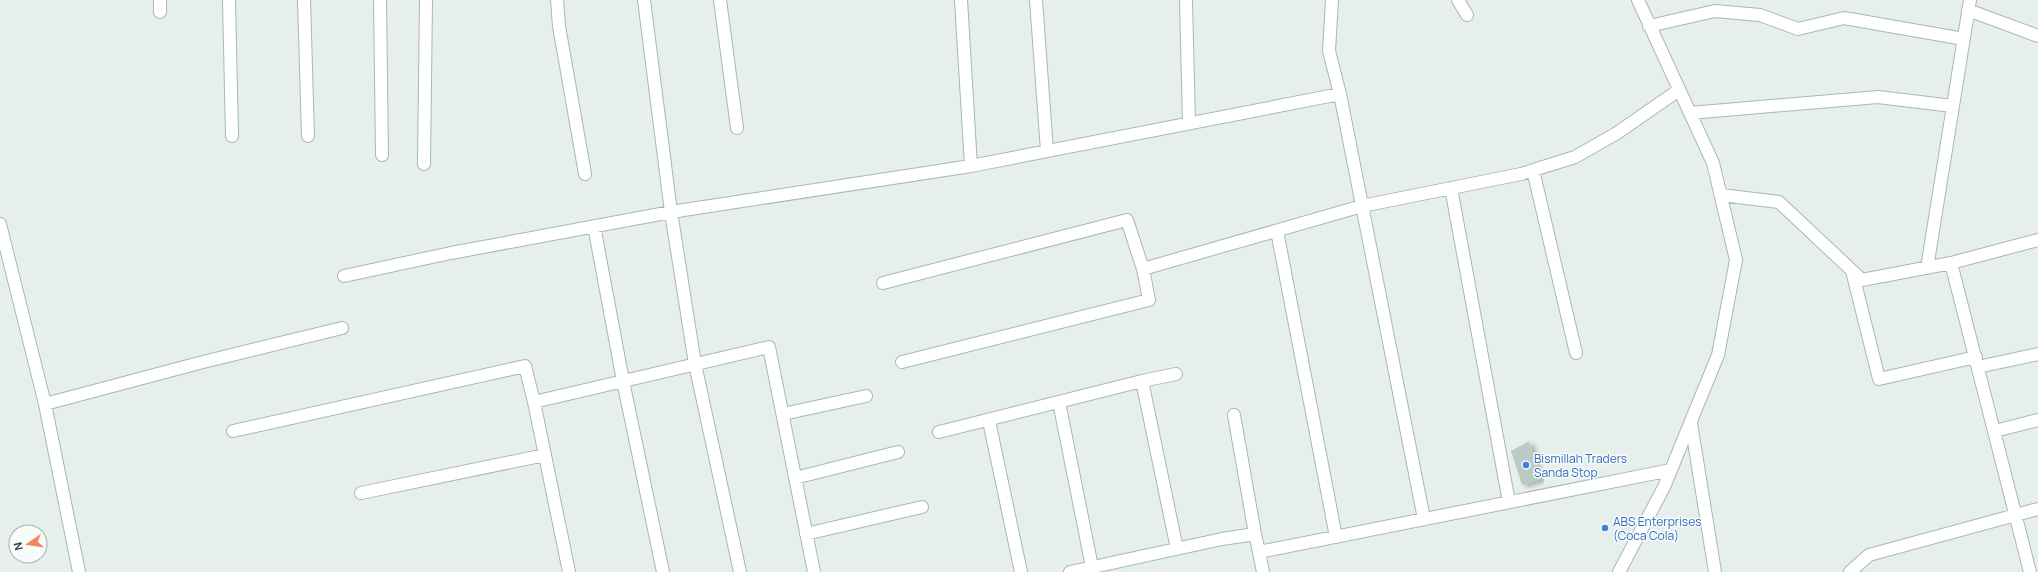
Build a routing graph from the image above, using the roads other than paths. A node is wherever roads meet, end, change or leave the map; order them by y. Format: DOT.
graph roads {
  1 [pos="229,0"];
  2 [pos="304,0"];
  3 [pos="380,0"];
  4 [pos="426,0"];
  5 [pos="557,0"];
  6 [pos="644,0"];
  7 [pos="720,0"];
  8 [pos="961,0"];
  9 [pos="1036,0"];
  10 [pos="1186,0"];
  11 [pos="1332,0"];
  12 [pos="1458,0"];
  13 [pos="1638,0"];
  14 [pos="1969,5"];
  15 [pos="1467,15"];
  16 [pos="1649,26"];
  17 [pos="2038,36"];
  18 [pos="1964,39"];
  19 [pos="1679,90"];
  20 [pos="1340,94"];
  21 [pos="1953,106"];
  22 [pos="1690,113"];
  23 [pos="1189,123"];
  24 [pos="737,128"];
  25 [pos="232,136"];
  26 [pos="308,136"];
  27 [pos="1047,151"];
  28 [pos="382,155"];
  29 [pos="424,164"];
  30 [pos="970,166"];
  31 [pos="1533,170"];
  32 [pos="584,174"];
  33 [pos="1451,188"];
  34 [pos="1721,195"];
  35 [pos="1362,206"];
  36 [pos="671,212"];
  37 [pos="0,226"];
  38 [pos="594,226"];
  39 [pos="1277,231"];
  40 [pos="2038,240"];
  41 [pos="1951,263"];
  42 [pos="1928,268"];
  43 [pos="1143,269"];
  44 [pos="1852,271"];
  45 [pos="344,276"];
  46 [pos="883,283"];
  47 [pos="342,328"];
  48 [pos="1576,353"];
  49 [pos="2038,354"];
  50 [pos="902,362"];
  51 [pos="1977,362"];
  52 [pos="695,364"];
  53 [pos="1176,374"];
  54 [pos="623,381"];
  55 [pos="1142,381"];
  56 [pos="866,396"];
  57 [pos="534,402"];
  58 [pos="1059,402"];
  59 [pos="45,404"];
  60 [pos="783,414"];
  61 [pos="1234,415"];
  62 [pos="2038,420"];
  63 [pos="989,421"];
  64 [pos="1690,422"];
  65 [pos="232,431"];
  66 [pos="1995,431"];
  67 [pos="939,432"];
  68 [pos="898,452"];
  69 [pos="545,456"];
  70 [pos="1671,470"];
  71 [pos="795,478"];
  72 [pos="361,493"];
  73 [pos="1509,502"];
  74 [pos="922,507"];
  75 [pos="2038,510"];
  76 [pos="2017,515"];
  77 [pos="1424,519"];
  78 [pos="806,534"];
  79 [pos="1255,534"];
  80 [pos="1336,537"];
  81 [pos="1177,549"];
  82 [pos="1259,552"];
  83 [pos="1092,567"];
  84 [pos="79,572"];
  85 [pos="569,572"];
  86 [pos="663,572"];
  87 [pos="740,572"];
  88 [pos="814,572"];
  89 [pos="1022,572"];
  90 [pos="1070,572"];
  91 [pos="1263,572"];
  92 [pos="1618,572"];
  93 [pos="1715,572"];
  94 [pos="1850,572"];
  95 [pos="2030,572"];
  1 -- 25 [label="street"];
  2 -- 26 [label="street"];
  3 -- 28 [label="street"];
  4 -- 29 [label="street"];
  5 -- 32 [label="street"];
  6 -- 36 [label="street"];
  7 -- 24 [label="street"];
  8 -- 30 [label="street"];
  9 -- 27 [label="street"];
  10 -- 23 [label="street"];
  11 -- 20 [label="street"];
  12 -- 15 [label="street"];
  13 -- 16 [label="street"];
  14 -- 17 [label="street"];
  14 -- 18 [label="street"];
  16 -- 18 [label="street"];
  16 -- 19 [label="street"];
  18 -- 21 [label="street"];
  19 -- 22 [label="street"];
  19 -- 31 [label="street"];
  20 -- 23 [label="street"];
  20 -- 35 [label="street"];
  21 -- 22 [label="street"];
  21 -- 42 [label="street"];
  22 -- 34 [label="street"];
  23 -- 27 [label="street"];
  27 -- 30 [label="street"];
  30 -- 36 [label="street"];
  31 -- 33 [label="street"];
  31 -- 48 [label="street"];
  33 -- 35 [label="street"];
  33 -- 73 [label="street"];
  34 -- 44 [label="street"];
  34 -- 64 [label="street"];
  35 -- 39 [label="street"];
  35 -- 77 [label="street"];
  36 -- 38 [label="street"];
  36 -- 52 [label="street"];
  37 -- 59 [label="street"];
  38 -- 45 [label="street"];
  38 -- 54 [label="street"];
  39 -- 43 [label="street"];
  39 -- 80 [label="street"];
  40 -- 41 [label="street"];
  41 -- 42 [label="street"];
  41 -- 51 [label="street"];
  42 -- 44 [label="street"];
  43 -- 46 [label="street"];
  43 -- 50 [label="street"];
  44 -- 51 [label="street"];
  47 -- 59 [label="street"];
  49 -- 51 [label="street"];
  51 -- 66 [label="street"];
  52 -- 54 [label="street"];
  52 -- 60 [label="street"];
  52 -- 87 [label="street"];
  53 -- 55 [label="street"];
  54 -- 57 [label="street"];
  54 -- 86 [label="street"];
  55 -- 58 [label="street"];
  55 -- 81 [label="street"];
  56 -- 60 [label="street"];
  57 -- 65 [label="street"];
  57 -- 69 [label="street"];
  58 -- 63 [label="street"];
  58 -- 83 [label="street"];
  59 -- 84 [label="street"];
  60 -- 71 [label="street"];
  61 -- 79 [label="street"];
  62 -- 66 [label="street"];
  63 -- 67 [label="street"];
  63 -- 89 [label="street"];
  64 -- 70 [label="street"];
  64 -- 93 [label="street"];
  66 -- 76 [label="street"];
  68 -- 71 [label="street"];
  69 -- 72 [label="street"];
  69 -- 85 [label="street"];
  70 -- 73 [label="street"];
  70 -- 92 [label="street"];
  71 -- 78 [label="street"];
  73 -- 77 [label="street"];
  74 -- 78 [label="street"];
  75 -- 76 [label="street"];
  76 -- 94 [label="street"];
  76 -- 95 [label="street"];
  77 -- 80 [label="street"];
  78 -- 88 [label="street"];
  79 -- 81 [label="street"];
  79 -- 82 [label="street"];
  80 -- 82 [label="street"];
  81 -- 83 [label="street"];
  82 -- 91 [label="street"];
  83 -- 90 [label="street"];
}
